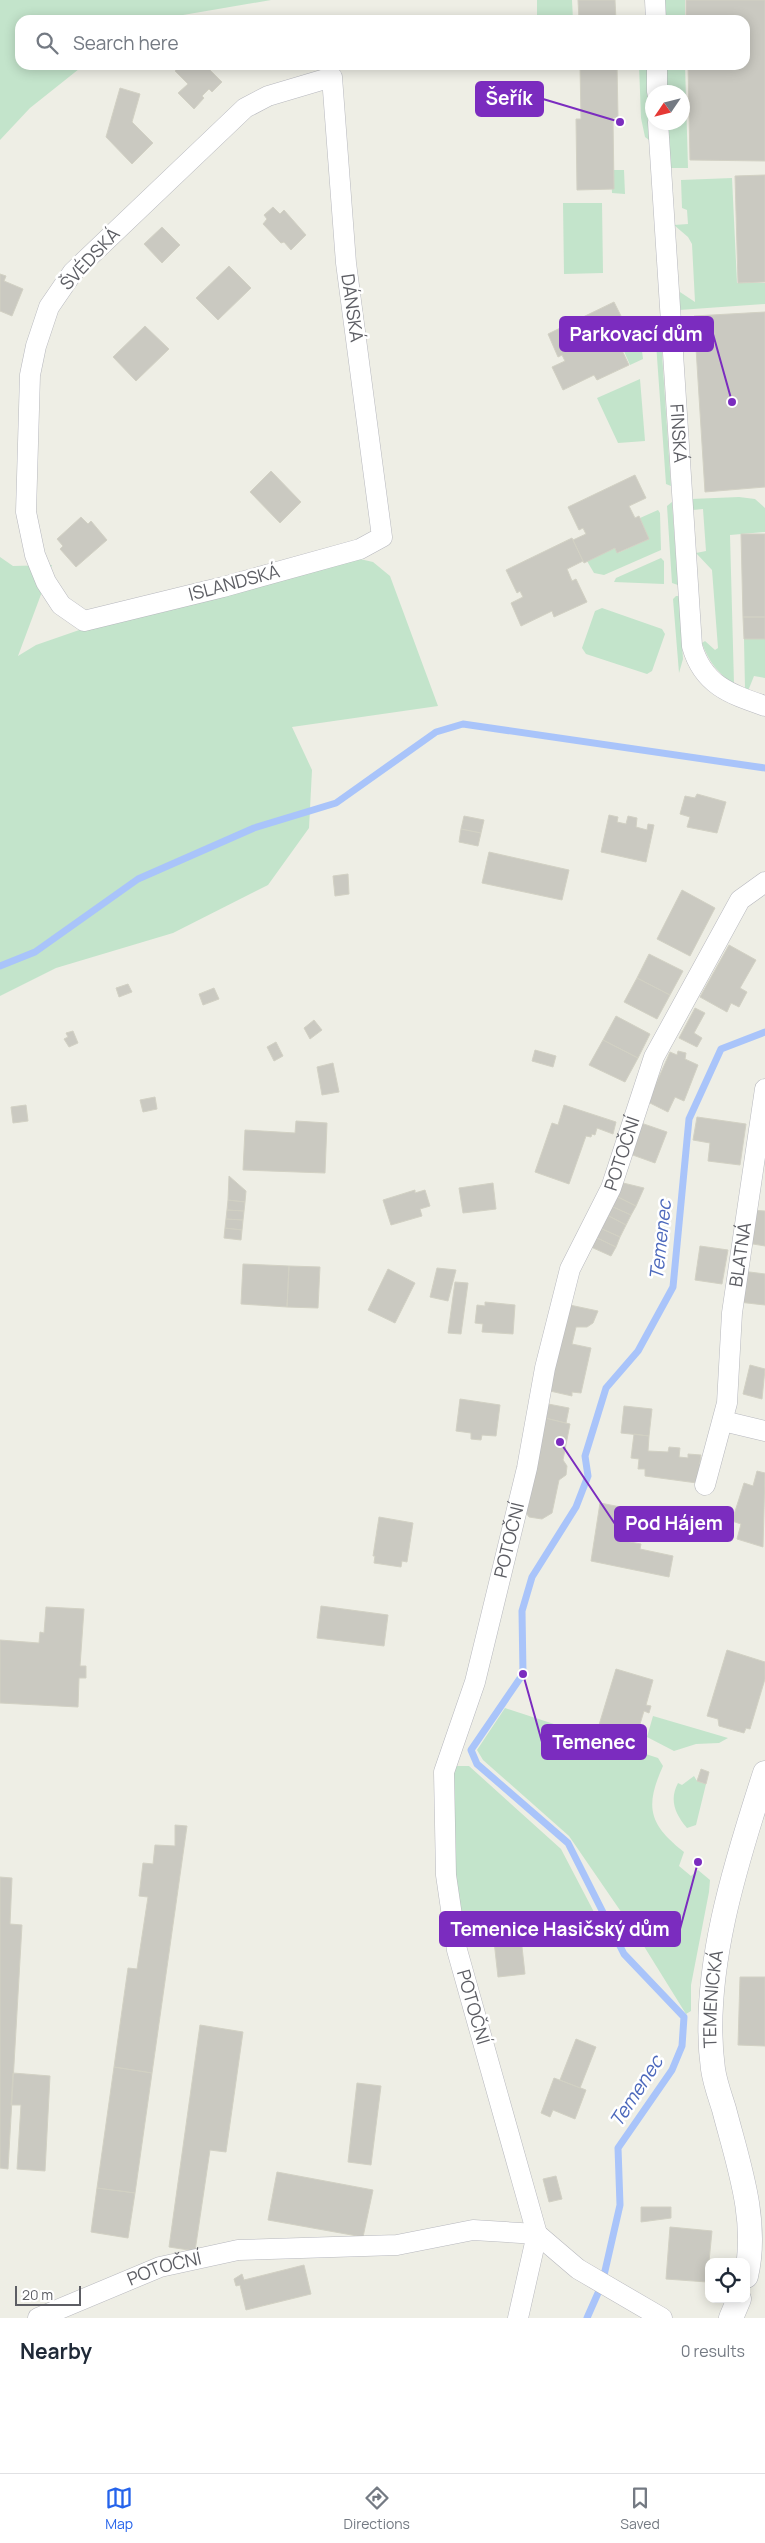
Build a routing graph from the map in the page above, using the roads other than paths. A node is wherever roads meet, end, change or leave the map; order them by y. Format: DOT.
graph roads {
  1 [pos="655,0"];
  2 [pos="656,15"];
  3 [pos="657,70"];
  4 [pos="332,77"];
  5 [pos="658,85"];
  6 [pos="659,130"];
  7 [pos="382,538"];
  8 [pos="84,621"];
  9 [pos="765,706"];
  10 [pos="765,882"];
  11 [pos="765,1089"];
  12 [pos="722,1421"];
  13 [pos="765,1431"];
  14 [pos="705,1485"];
  15 [pos="765,1773"];
  16 [pos="758,2226"];
  17 [pos="537,2234"];
  18 [pos="750,2259"];
  19 [pos="737,2303"];
  20 [pos="38,2318"];
  21 [pos="518,2318"];
  22 [pos="662,2318"];
  23 [pos="731,2318"];
  1 -- 2 [label="street"];
  3 -- 5 [label="street"];
  4 -- 7 [label="street, DÁNSKÁ"];
  4 -- 8 [label="street, ŠVÉDSKÁ"];
  6 -- 9 [label="street, FINSKÁ"];
  7 -- 8 [label="street, ISLANDSKÁ"];
  10 -- 17 [label="street, POTOČNÍ"];
  11 -- 12 [label="street, BLATNÁ"];
  12 -- 13 [label="street"];
  12 -- 14 [label="street, BLATNÁ"];
  15 -- 16 [label="street, TEMENICKÁ"];
  16 -- 18 [label="street, TEMENICKÁ"];
  17 -- 20 [label="street, POTOČNÍ"];
  17 -- 21 [label="street, POTOČNÍ"];
  17 -- 22 [label="street"];
  19 -- 23 [label="street"];
}
